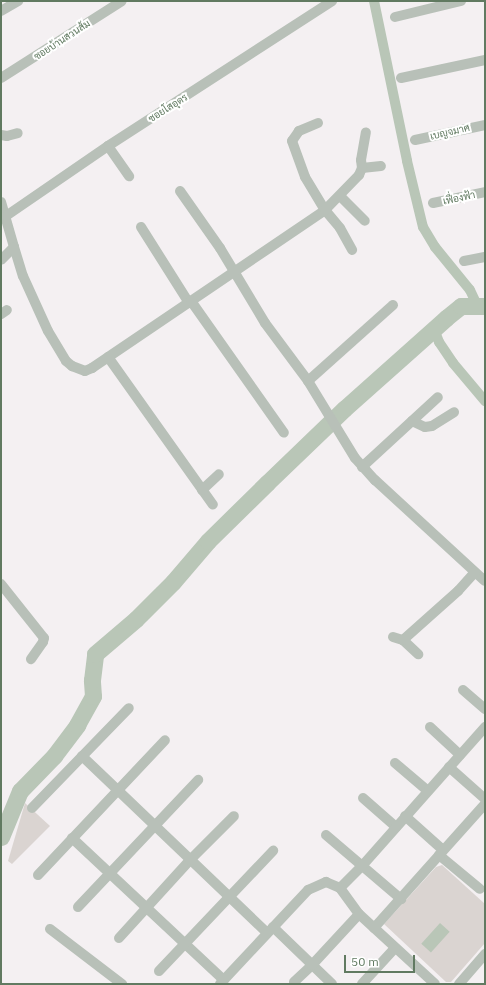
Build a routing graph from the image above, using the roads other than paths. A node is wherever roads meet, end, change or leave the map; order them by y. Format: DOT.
graph roads {
  1 [pos="18,1"];
  2 [pos="122,1"];
  3 [pos="332,1"];
  4 [pos="461,1"];
  5 [pos="1,12"];
  6 [pos="395,17"];
  7 [pos="485,60"];
  8 [pos="1,78"];
  9 [pos="401,78"];
  10 [pos="318,123"];
  11 [pos="485,124"];
  12 [pos="366,132"];
  13 [pos="18,133"];
  14 [pos="1,135"];
  15 [pos="415,140"];
  16 [pos="108,146"];
  17 [pos="381,166"];
  18 [pos="362,168"];
  19 [pos="130,176"];
  20 [pos="180,191"];
  21 [pos="485,192"];
  22 [pos="340,196"];
  23 [pos="1,202"];
  24 [pos="433,203"];
  25 [pos="325,210"];
  26 [pos="6,216"];
  27 [pos="365,222"];
  28 [pos="141,227"];
  29 [pos="14,247"];
  30 [pos="352,250"];
  31 [pos="485,257"];
  32 [pos="1,260"];
  33 [pos="464,261"];
  34 [pos="234,272"];
  35 [pos="190,302"];
  36 [pos="393,305"];
  37 [pos="108,357"];
  38 [pos="308,381"];
  39 [pos="438,397"];
  40 [pos="454,412"];
  41 [pos="412,422"];
  42 [pos="284,433"];
  43 [pos="362,467"];
  44 [pos="219,474"];
  45 [pos="202,490"];
  46 [pos="213,505"];
  47 [pos="475,572"];
  48 [pos="485,581"];
  49 [pos="1,584"];
  50 [pos="393,637"];
  51 [pos="403,640"];
  52 [pos="418,654"];
  53 [pos="31,659"];
  54 [pos="463,690"];
  55 [pos="129,708"];
  56 [pos="485,709"];
  57 [pos="430,727"];
  58 [pos="485,727"];
  59 [pos="165,740"];
  60 [pos="460,755"];
  61 [pos="82,756"];
  62 [pos="395,763"];
  63 [pos="449,767"];
  64 [pos="198,780"];
  65 [pos="118,791"];
  66 [pos="428,791"];
  67 [pos="362,798"];
  68 [pos="485,804"];
  69 [pos="32,808"];
  70 [pos="234,816"];
  71 [pos="406,816"];
  72 [pos="155,826"];
  73 [pos="396,827"];
  74 [pos="326,835"];
  75 [pos="72,838"];
  76 [pos="273,851"];
  77 [pos="441,852"];
  78 [pos="190,860"];
  79 [pos="362,866"];
  80 [pos="110,874"];
  81 [pos="38,875"];
  82 [pos="483,887"];
  83 [pos="340,888"];
  84 [pos="228,897"];
  85 [pos="401,899"];
  86 [pos="78,907"];
  87 [pos="147,908"];
  88 [pos="360,914"];
  89 [pos="374,928"];
  90 [pos="50,930"];
  91 [pos="270,930"];
  92 [pos="119,938"];
  93 [pos="185,944"];
  94 [pos="395,948"];
  95 [pos="485,954"];
  96 [pos="312,965"];
  97 [pos="159,971"];
  98 [pos="222,982"];
  99 [pos="294,982"];
  100 [pos="122,984"];
  101 [pos="332,984"];
  102 [pos="362,984"];
  103 [pos="435,984"];
  104 [pos="459,984"];
  1 -- 5 [label="street"];
  2 -- 8 [label="street, ซอยบ้านสวนส้ม"];
  3 -- 16 [label="street, ซอยโสอุดร"];
  4 -- 6 [label="street"];
  7 -- 9 [label="street"];
  10 -- 25 [label="street"];
  11 -- 15 [label="street, เบญจมาศ"];
  12 -- 18 [label="street"];
  13 -- 14 [label="street"];
  16 -- 19 [label="street"];
  16 -- 26 [label="street, ซอยโสอุดร"];
  17 -- 18 [label="street"];
  18 -- 22 [label="street"];
  20 -- 34 [label="street"];
  21 -- 24 [label="street, เฟื่องฟ้า"];
  22 -- 25 [label="street"];
  22 -- 27 [label="street"];
  23 -- 26 [label="street"];
  25 -- 30 [label="street"];
  25 -- 34 [label="street"];
  26 -- 29 [label="street"];
  28 -- 35 [label="street"];
  29 -- 32 [label="street"];
  29 -- 37 [label="street"];
  31 -- 33 [label="street"];
  34 -- 35 [label="street"];
  34 -- 38 [label="street"];
  35 -- 37 [label="street"];
  35 -- 42 [label="street"];
  36 -- 38 [label="street"];
  37 -- 45 [label="street"];
  38 -- 43 [label="street"];
  39 -- 41 [label="street"];
  40 -- 41 [label="street"];
  41 -- 43 [label="street"];
  43 -- 47 [label="street"];
  44 -- 45 [label="street"];
  45 -- 46 [label="street"];
  47 -- 48 [label="street"];
  47 -- 51 [label="street"];
  49 -- 53 [label="street"];
  50 -- 51 [label="street"];
  51 -- 52 [label="street"];
  54 -- 56 [label="street"];
  55 -- 61 [label="street"];
  57 -- 60 [label="street"];
  58 -- 60 [label="street"];
  59 -- 65 [label="street"];
  60 -- 63 [label="street"];
  61 -- 65 [label="street"];
  61 -- 69 [label="street"];
  62 -- 66 [label="street"];
  63 -- 66 [label="street"];
  63 -- 68 [label="street"];
  64 -- 72 [label="street"];
  65 -- 72 [label="street"];
  65 -- 75 [label="street"];
  66 -- 71 [label="street"];
  67 -- 73 [label="street"];
  68 -- 77 [label="street"];
  70 -- 78 [label="street"];
  71 -- 73 [label="street"];
  71 -- 77 [label="street"];
  72 -- 78 [label="street"];
  72 -- 80 [label="street"];
  73 -- 79 [label="street"];
  74 -- 79 [label="street"];
  75 -- 80 [label="street"];
  75 -- 81 [label="street"];
  76 -- 84 [label="street"];
  77 -- 82 [label="street"];
  77 -- 85 [label="street"];
  78 -- 84 [label="street"];
  78 -- 87 [label="street"];
  79 -- 83 [label="street"];
  79 -- 85 [label="street"];
  80 -- 86 [label="street"];
  80 -- 87 [label="street"];
  83 -- 88 [label="street"];
  83 -- 91 [label="street"];
  84 -- 91 [label="street"];
  84 -- 93 [label="street"];
  85 -- 89 [label="street"];
  87 -- 92 [label="street"];
  87 -- 93 [label="street"];
  88 -- 89 [label="street"];
  88 -- 96 [label="street"];
  89 -- 94 [label="street"];
  90 -- 100 [label="street"];
  91 -- 96 [label="street"];
  91 -- 98 [label="street"];
  93 -- 97 [label="street"];
  93 -- 98 [label="street"];
  94 -- 102 [label="street"];
  94 -- 103 [label="street"];
  95 -- 104 [label="street"];
  96 -- 99 [label="street"];
  96 -- 101 [label="street"];
}
